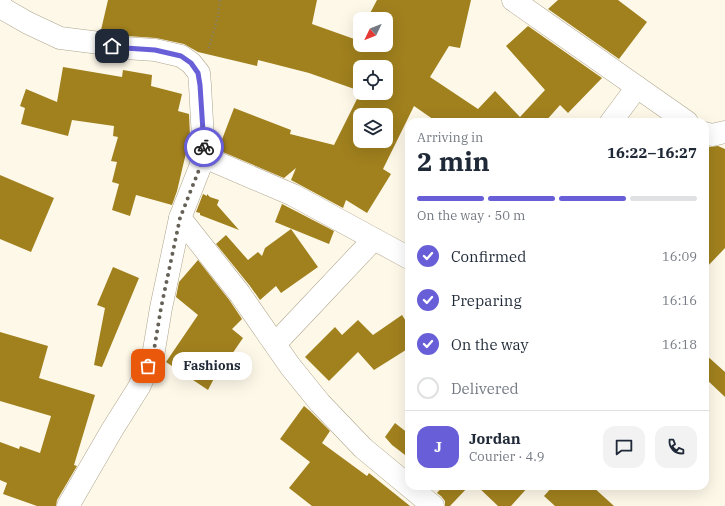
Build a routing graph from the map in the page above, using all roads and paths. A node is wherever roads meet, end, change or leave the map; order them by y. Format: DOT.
graph roads {
  1 [pos="220,0"];
  2 [pos="513,0"];
  3 [pos="0,7"];
  4 [pos="198,73"];
  5 [pos="637,87"];
  6 [pos="614,118"];
  7 [pos="681,118"];
  8 [pos="725,132"];
  9 [pos="709,134"];
  10 [pos="204,157"];
  11 [pos="180,218"];
  12 [pos="374,239"];
  13 [pos="405,256"];
  14 [pos="276,344"];
  15 [pos="405,483"];
  16 [pos="414,490"];
  17 [pos="68,506"];
  18 [pos="433,506"];
  1 -- 4 [label="path"];
  2 -- 5 [label="street"];
  3 -- 4 [label="street"];
  4 -- 10 [label="street"];
  5 -- 6 [label="street"];
  5 -- 7 [label="street"];
  8 -- 9 [label="street"];
  10 -- 11 [label="street"];
  10 -- 12 [label="street"];
  11 -- 14 [label="street"];
  11 -- 17 [label="street"];
  12 -- 13 [label="street"];
  12 -- 14 [label="street"];
  14 -- 15 [label="street"];
  16 -- 18 [label="street"];
}
